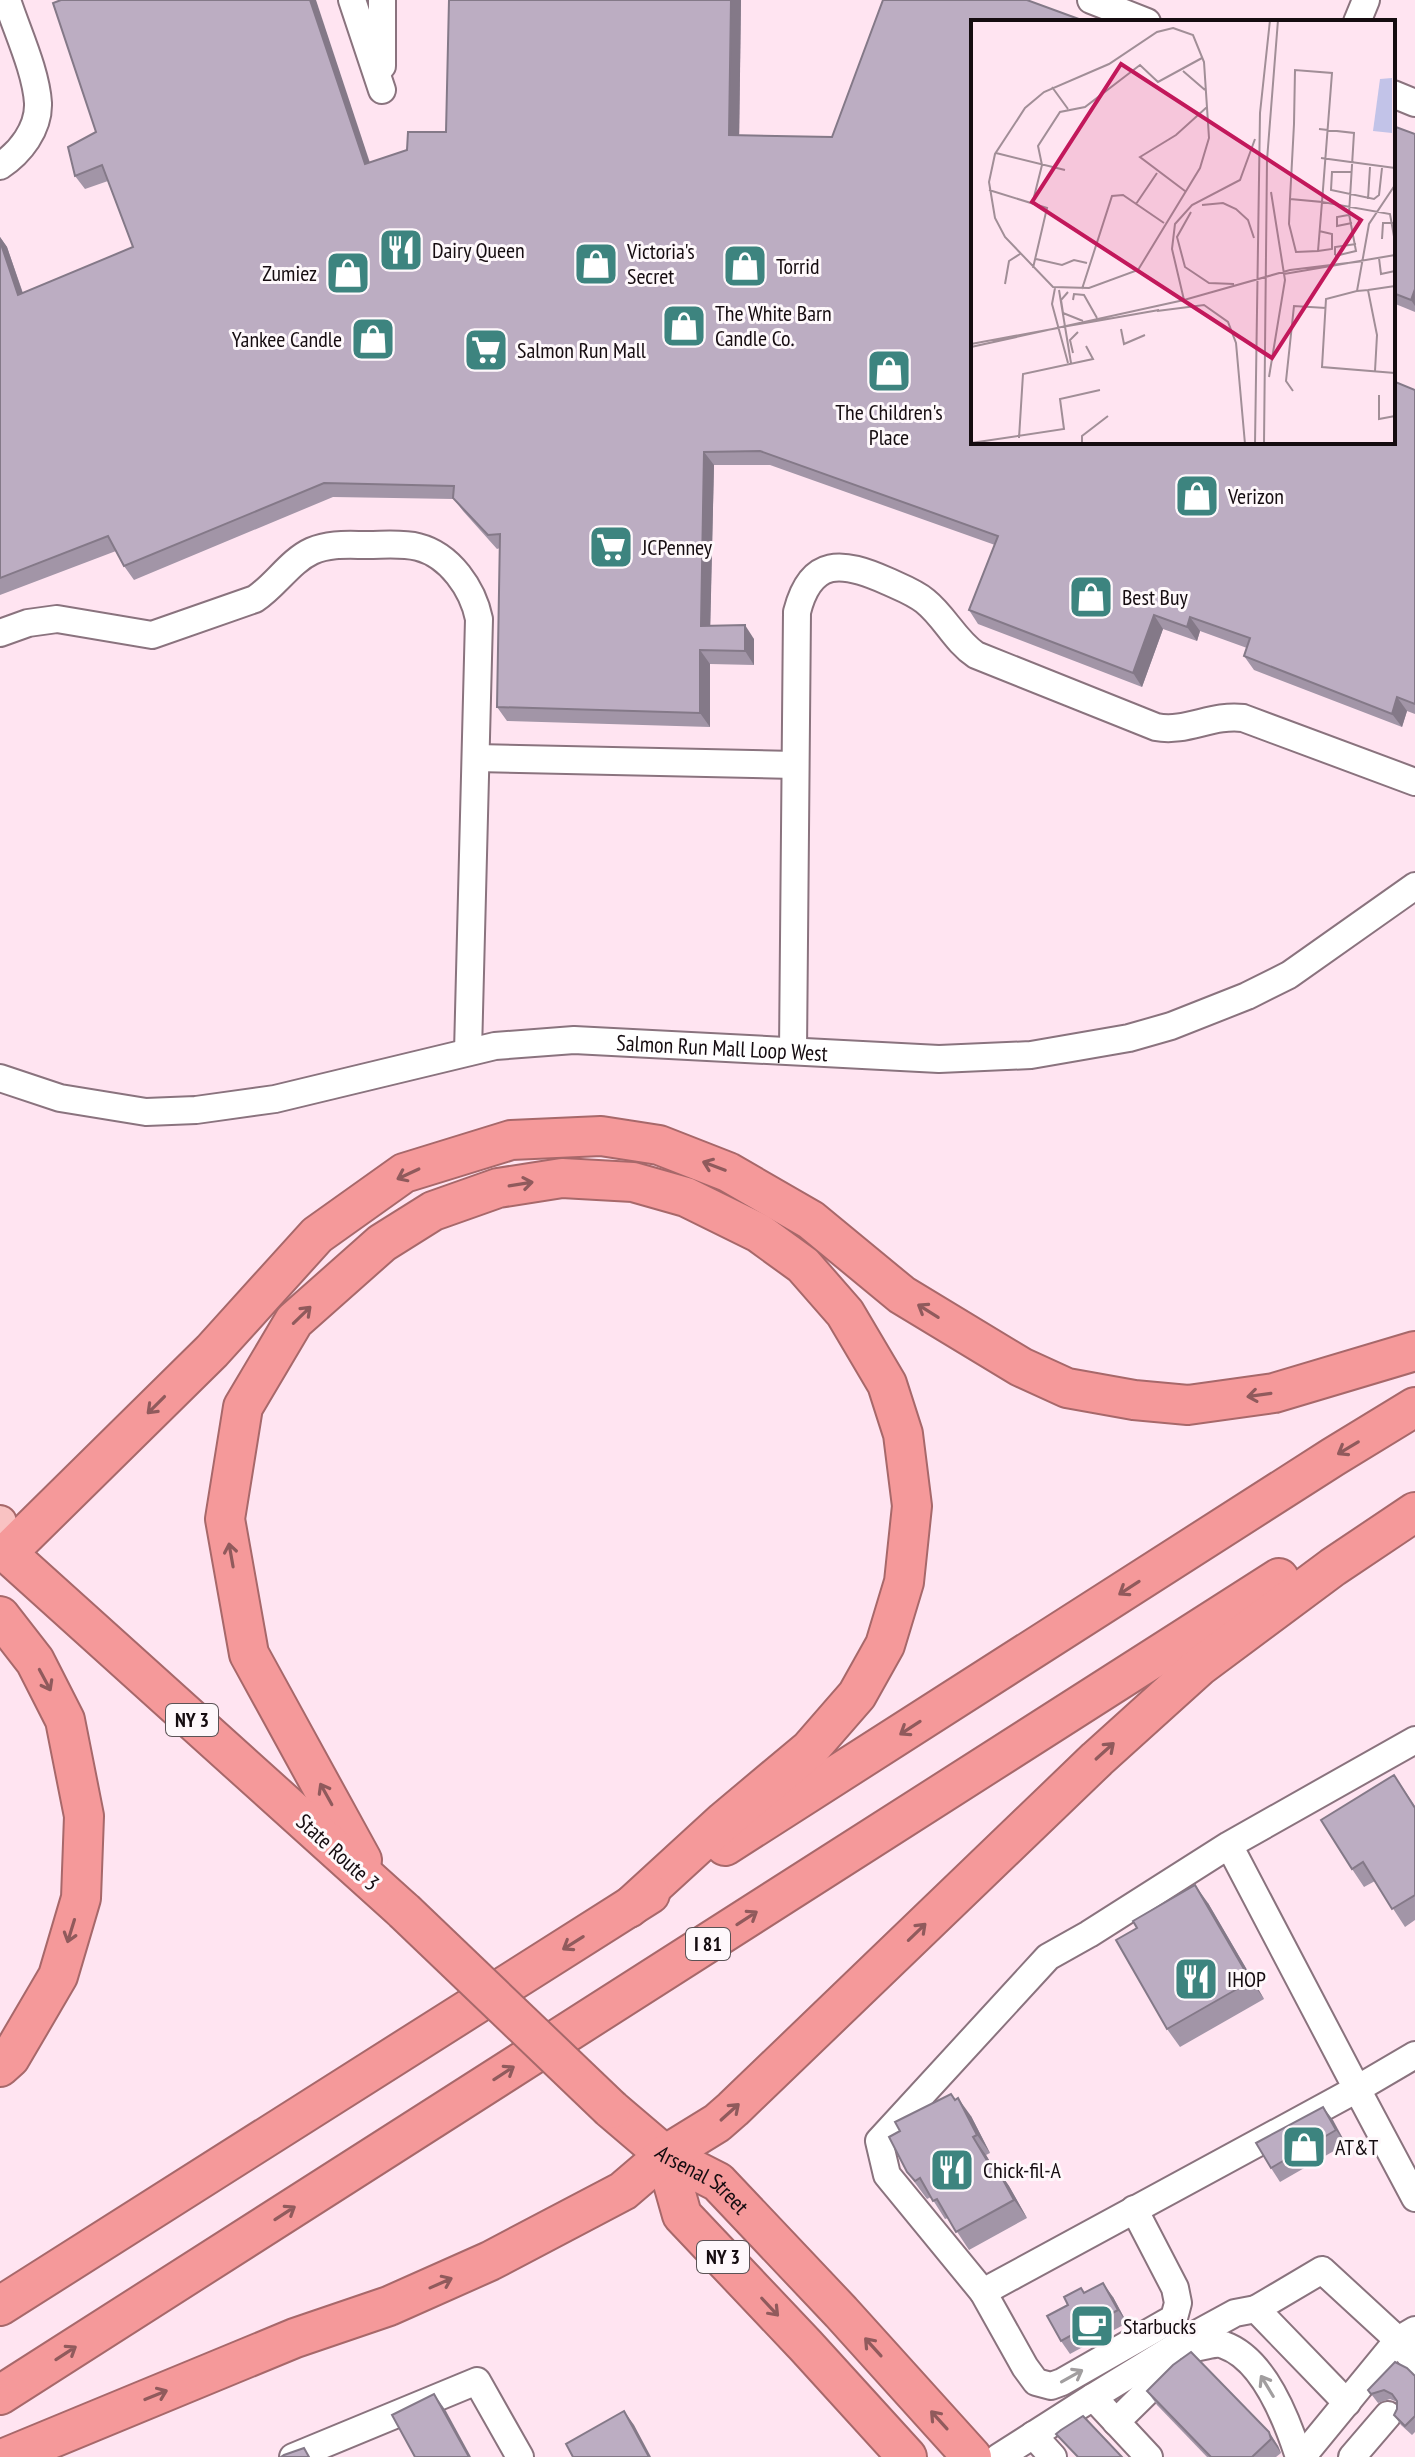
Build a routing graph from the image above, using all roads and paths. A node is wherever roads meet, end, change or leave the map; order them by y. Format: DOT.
graph roads {
  1 [pos="352,0"];
  2 [pos="382,0"];
  3 [pos="1091,0"];
  4 [pos="1366,0"];
  5 [pos="10,1"];
  6 [pos="1142,20"];
  7 [pos="1358,20"];
  8 [pos="1395,95"];
  9 [pos="1415,103"];
  10 [pos="0,166"];
  11 [pos="0,633"];
  12 [pos="476,758"];
  13 [pos="795,765"];
  14 [pos="1415,782"];
  15 [pos="1415,886"];
  16 [pos="793,1051"];
  17 [pos="468,1052"];
  18 [pos="0,1078"];
  19 [pos="1415,1351"];
  20 [pos="1415,1407"];
  21 [pos="1415,1492"];
  22 [pos="1415,1512"];
  23 [pos="2,1542"];
  24 [pos="0,1616"];
  25 [pos="1415,1740"];
  26 [pos="1229,1845"];
  27 [pos="390,1899"];
  28 [pos="629,1908"];
  29 [pos="1415,2055"];
  30 [pos="0,2067"];
  31 [pos="1357,2089"];
  32 [pos="665,2155"];
  33 [pos="1415,2198"];
  34 [pos="1134,2209"];
  35 [pos="983,2292"];
  36 [pos="0,2306"];
  37 [pos="1256,2309"];
  38 [pos="1407,2335"];
  39 [pos="1195,2342"];
  40 [pos="1415,2362"];
  41 [pos="0,2395"];
  42 [pos="1093,2397"];
  43 [pos="1342,2410"];
  44 [pos="1388,2415"];
  45 [pos="1114,2430"];
  46 [pos="1033,2435"];
  47 [pos="1358,2450"];
  48 [pos="7,2457"];
  49 [pos="293,2457"];
  50 [pos="520,2457"];
  51 [pos="907,2457"];
  52 [pos="972,2457"];
  53 [pos="999,2457"];
  54 [pos="1053,2457"];
  55 [pos="1149,2457"];
  56 [pos="1300,2457"];
  1 -- 2 [label="lane"];
  3 -- 6 [label="lane"];
  4 -- 7 [label="lane"];
  5 -- 10 [label="lane"];
  8 -- 9 [label="lane"];
  11 -- 12 [label="lane"];
  12 -- 13 [label="lane"];
  12 -- 17 [label="lane"];
  13 -- 14 [label="lane"];
  13 -- 16 [label="lane"];
  15 -- 16 [label="lane, Salmon Run Mall Loop West"];
  16 -- 17 [label="lane, Salmon Run Mall Loop West"];
  17 -- 18 [label="lane, Salmon Run Mall Loop West"];
  19 -- 23 [label="highway, one-way"];
  20 -- 28 [label="highway, one-way"];
  41 -- 21 [label="highway, I 81, one-way"];
  32 -- 22 [label="highway, one-way"];
  23 -- 27 [label="highway, State Route 3 / NY 3"];
  24 -- 30 [label="highway, one-way"];
  25 -- 26 [label="lane"];
  26 -- 31 [label="lane"];
  26 -- 35 [label="lane"];
  27 -- 28 [label="highway, one-way"];
  27 -- 32 [label="highway, State Route 3 / NY 3, bridge"];
  28 -- 36 [label="highway, one-way"];
  29 -- 31 [label="lane"];
  31 -- 33 [label="lane"];
  31 -- 34 [label="lane"];
  48 -- 32 [label="highway, one-way"];
  32 -- 51 [label="highway, Arsenal Street / NY 3, one-way"];
  52 -- 32 [label="highway, Arsenal Street / NY 3, one-way"];
  34 -- 35 [label="lane"];
  35 -- 34 [label="lane, one-way"];
  37 -- 38 [label="lane"];
  37 -- 39 [label="lane"];
  37 -- 43 [label="lane"];
  38 -- 40 [label="lane"];
  38 -- 43 [label="lane"];
  39 -- 42 [label="lane"];
  39 -- 45 [label="lane"];
  56 -- 39 [label="lane, one-way"];
  42 -- 45 [label="lane"];
  42 -- 46 [label="lane"];
  43 -- 47 [label="lane"];
  43 -- 56 [label="lane"];
  44 -- 47 [label="lane"];
  45 -- 55 [label="lane"];
  46 -- 53 [label="lane"];
  46 -- 54 [label="lane"];
  49 -- 50 [label="lane"];
}
